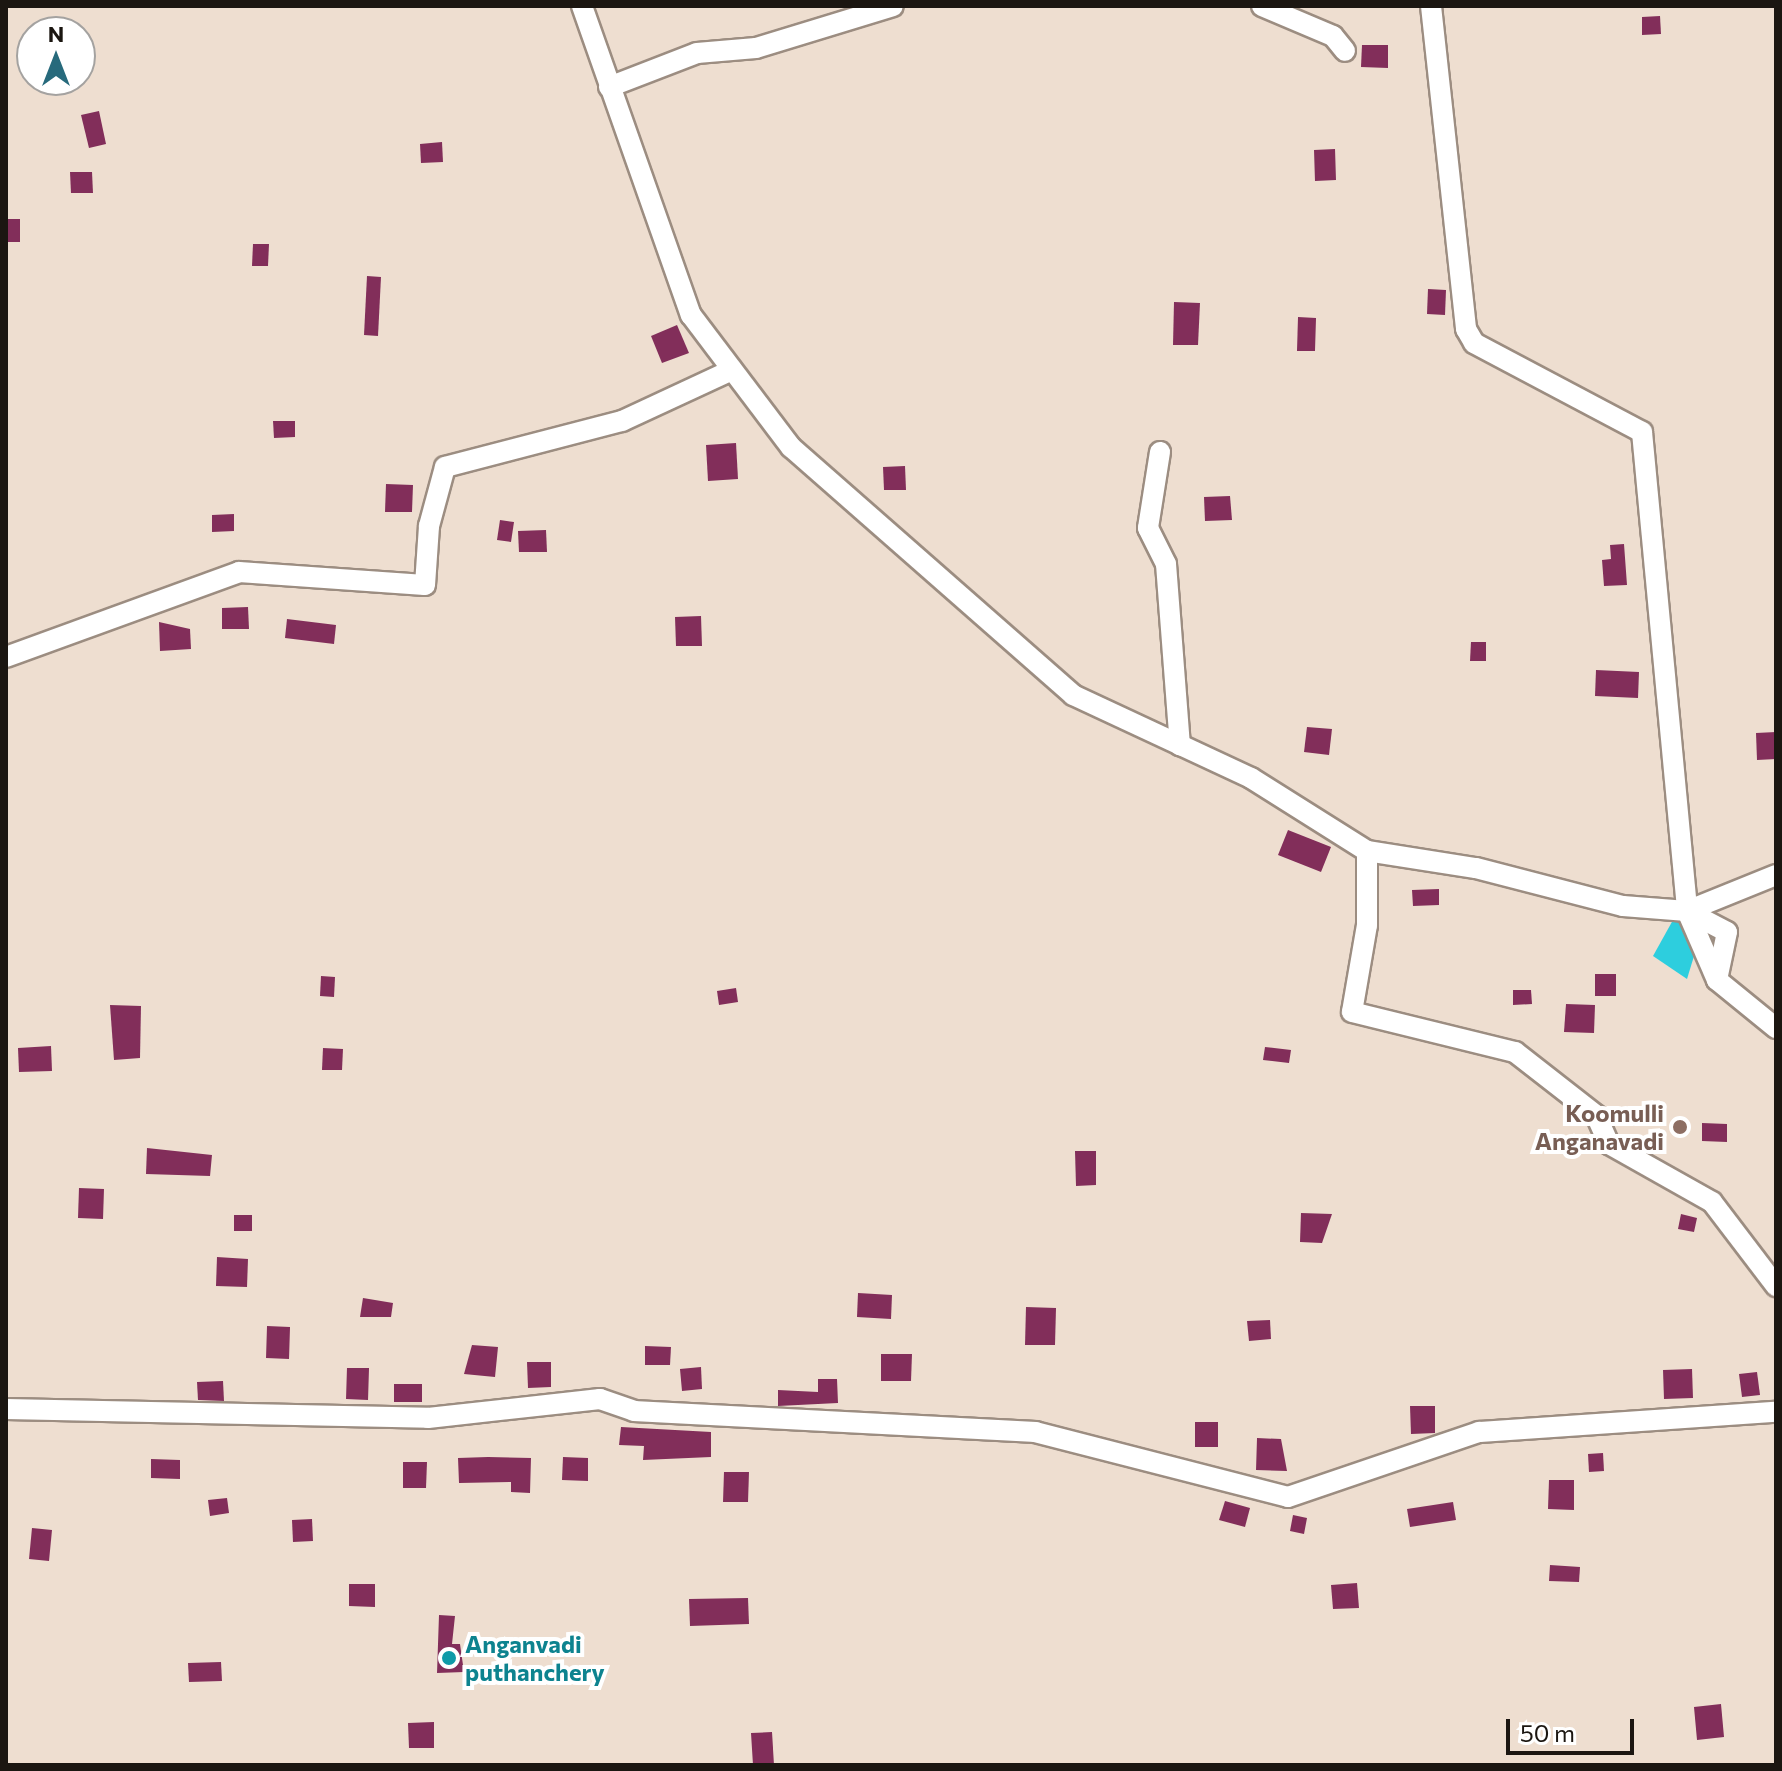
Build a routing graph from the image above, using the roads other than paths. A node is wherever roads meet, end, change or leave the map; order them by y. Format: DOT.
graph roads {
  1 [pos="582,6"];
  2 [pos="893,6"];
  3 [pos="1262,6"];
  4 [pos="1431,6"];
  5 [pos="1345,51"];
  6 [pos="609,87"];
  7 [pos="732,370"];
  8 [pos="1160,452"];
  9 [pos="6,657"];
  10 [pos="1180,745"];
  11 [pos="1367,851"];
  12 [pos="1776,875"];
  13 [pos="1687,911"];
  14 [pos="1717,980"];
  15 [pos="1776,1028"];
  16 [pos="1776,1286"];
  17 [pos="6,1409"];
  18 [pos="1776,1412"];
  1 -- 6 [label="street"];
  2 -- 6 [label="street"];
  3 -- 5 [label="street"];
  4 -- 13 [label="street"];
  6 -- 7 [label="street"];
  7 -- 9 [label="street"];
  7 -- 10 [label="street"];
  8 -- 10 [label="street"];
  10 -- 11 [label="street"];
  11 -- 13 [label="street"];
  11 -- 16 [label="street"];
  12 -- 13 [label="street"];
  13 -- 14 [label="street"];
  13 -- 14 [label="street"];
  14 -- 15 [label="street"];
  17 -- 18 [label="street"];
}
